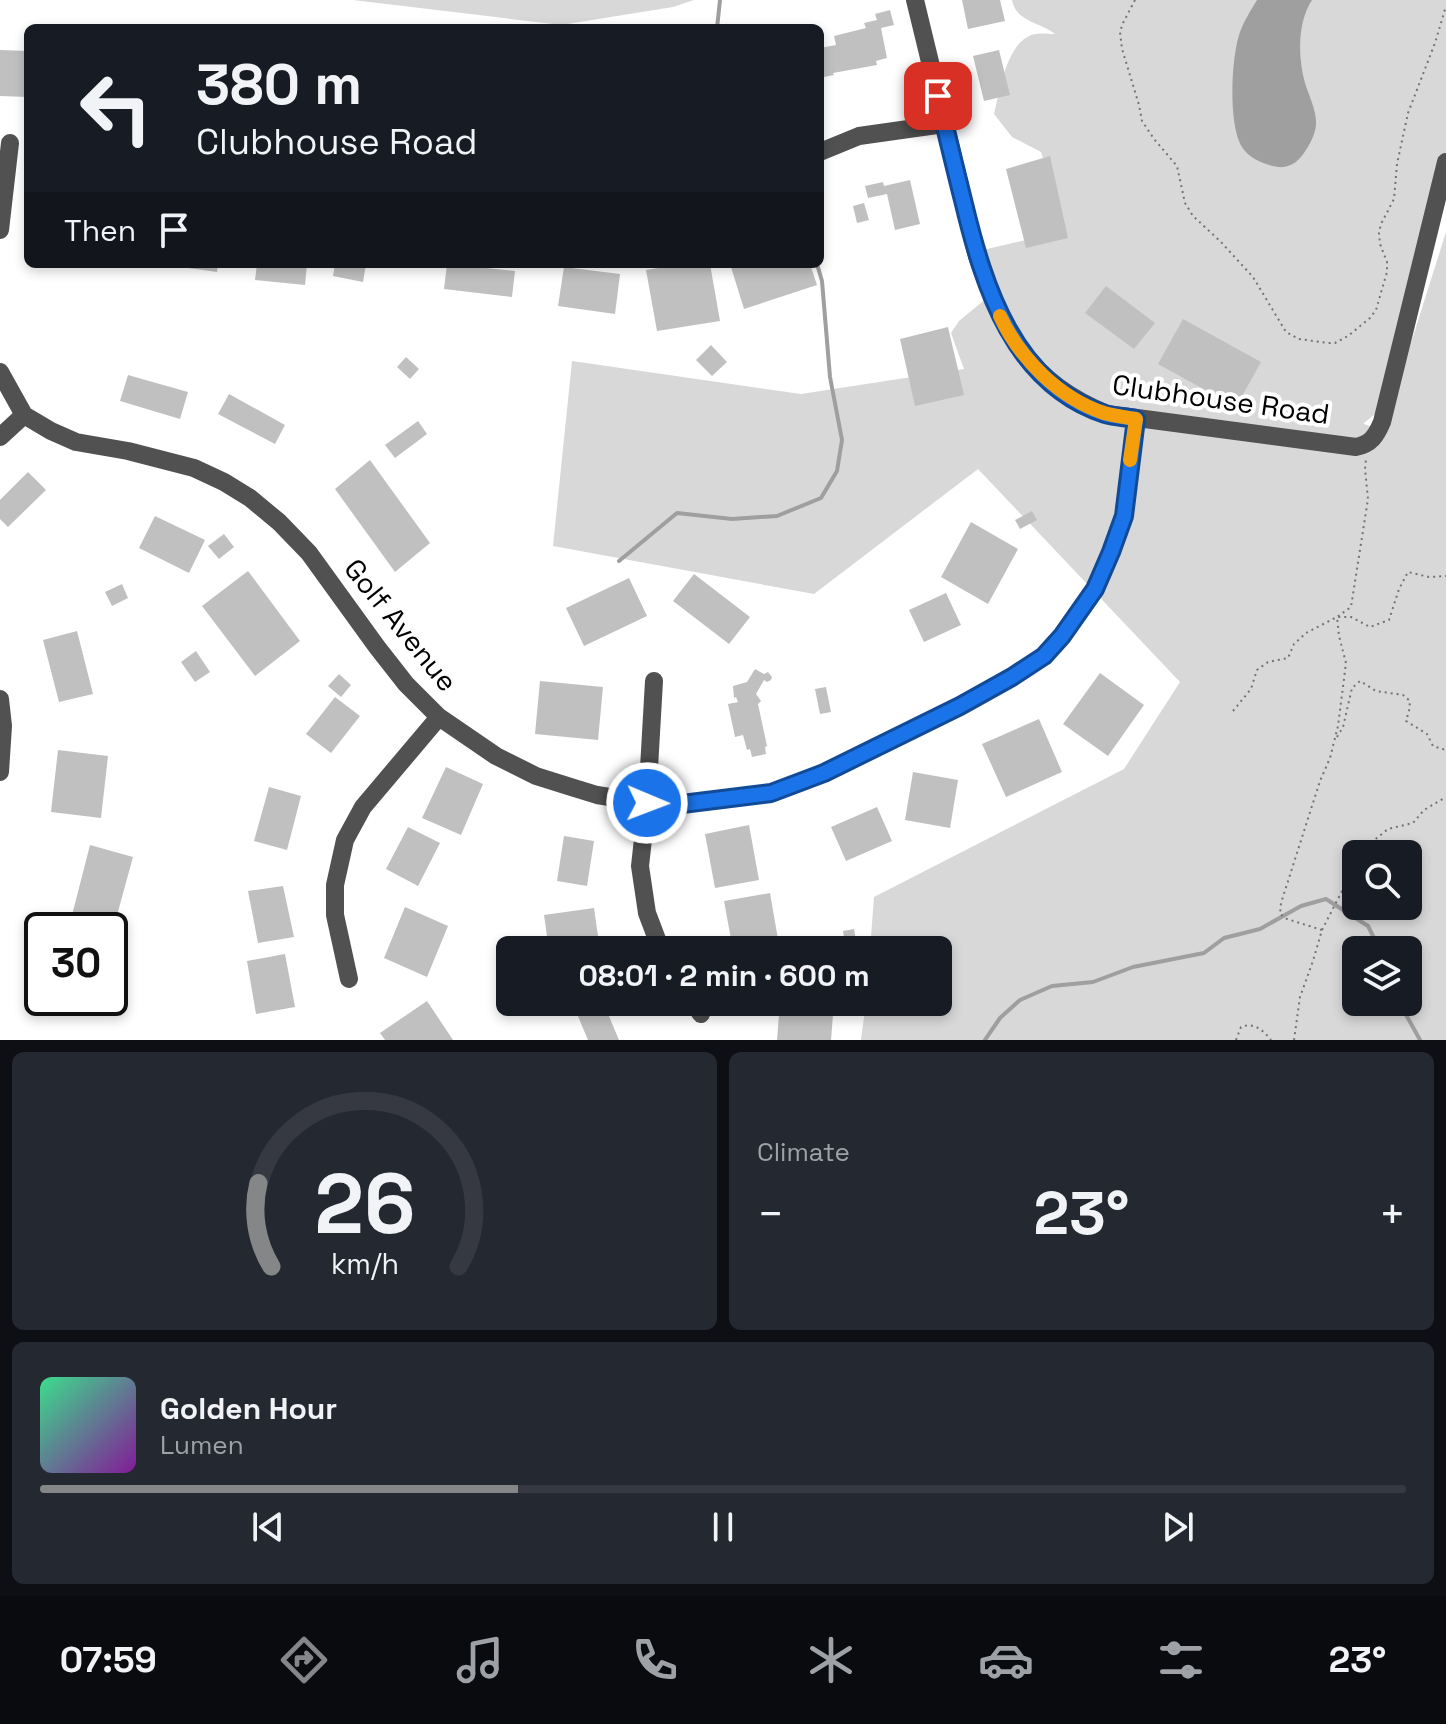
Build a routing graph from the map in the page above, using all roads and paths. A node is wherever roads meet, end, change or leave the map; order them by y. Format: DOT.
graph roads {
  1 [pos="915,0"];
  2 [pos="1135,0"];
  3 [pos="1446,6"];
  4 [pos="944,124"];
  5 [pos="13,143"];
  6 [pos="824,150"];
  7 [pos="1446,162"];
  8 [pos="0,230"];
  9 [pos="0,372"];
  10 [pos="24,415"];
  11 [pos="1136,419"];
  12 [pos="0,437"];
  13 [pos="1369,442"];
  14 [pos="1446,576"];
  15 [pos="1337,617"];
  16 [pos="654,681"];
  17 [pos="0,699"];
  18 [pos="1233,711"];
  19 [pos="439,717"];
  20 [pos="1334,742"];
  21 [pos="1446,750"];
  22 [pos="0,772"];
  23 [pos="1446,797"];
  24 [pos="647,803"];
  25 [pos="1374,840"];
  26 [pos="1342,887"];
  27 [pos="1322,930"];
  28 [pos="656,936"];
  29 [pos="349,979"];
  30 [pos="1236,1040"];
  31 [pos="1271,1040"];
  32 [pos="1294,1040"];
  1 -- 4 [label="street, Clubhouse Road"];
  2 -- 3 [label="path"];
  4 -- 6 [label="street"];
  4 -- 11 [label="street, Clubhouse Road"];
  5 -- 8 [label="street"];
  7 -- 13 [label="street"];
  9 -- 10 [label="street"];
  10 -- 12 [label="street"];
  10 -- 19 [label="street, Golf Avenue"];
  11 -- 13 [label="street, Clubhouse Road"];
  11 -- 24 [label="street, Golf Avenue"];
  13 -- 15 [label="path"];
  14 -- 15 [label="path"];
  15 -- 18 [label="path"];
  15 -- 20 [label="path"];
  16 -- 24 [label="street"];
  17 -- 22 [label="street"];
  19 -- 24 [label="street, Golf Avenue"];
  19 -- 29 [label="street"];
  20 -- 21 [label="path"];
  20 -- 27 [label="path"];
  23 -- 25 [label="path"];
  24 -- 28 [label="street"];
  26 -- 27 [label="path"];
  27 -- 32 [label="path"];
  30 -- 31 [label="path"];
}
